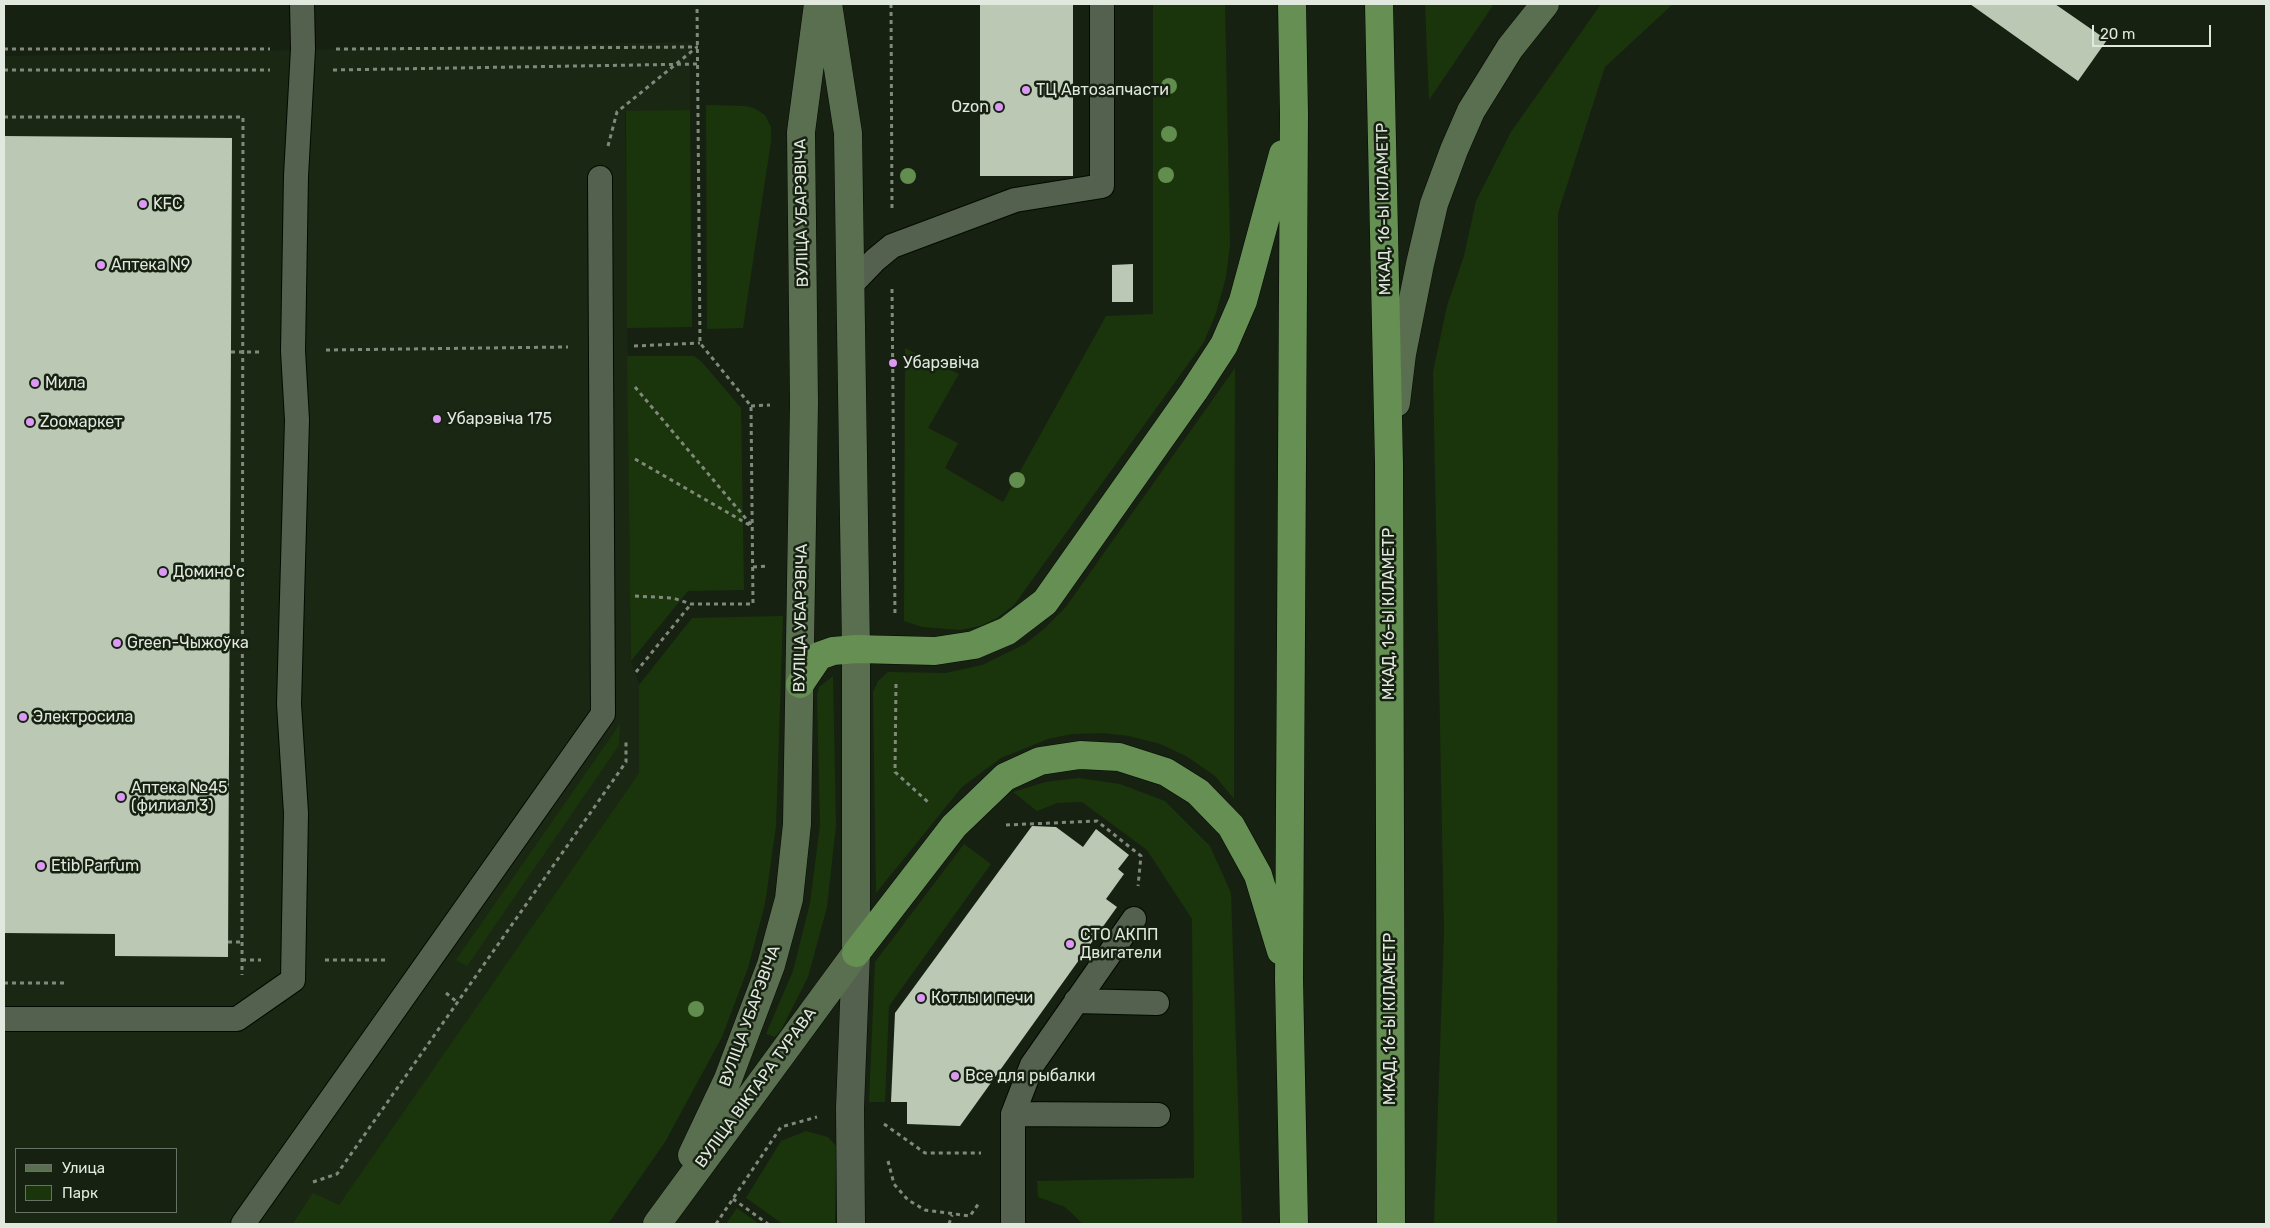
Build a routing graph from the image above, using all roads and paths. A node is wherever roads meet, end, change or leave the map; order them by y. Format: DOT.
graph roads {
  1 [pos="302,4"];
  2 [pos="697,4"];
  3 [pos="818,4"];
  4 [pos="828,4"];
  5 [pos="1102,4"];
  6 [pos="1292,4"];
  7 [pos="1379,4"];
  8 [pos="1545,4"];
  9 [pos="698,47"];
  10 [pos="4,49"];
  11 [pos="302,60"];
  12 [pos="698,64"];
  13 [pos="674,66"];
  14 [pos="4,70"];
  15 [pos="1294,114"];
  16 [pos="4,117"];
  17 [pos="600,178"];
  18 [pos="850,286"];
  19 [pos="700,344"];
  20 [pos="601,347"];
  21 [pos="293,350"];
  22 [pos="231,352"];
  23 [pos="242,353"];
  24 [pos="602,439"];
  25 [pos="1389,463"];
  26 [pos="754,528"];
  27 [pos="602,595"];
  28 [pos="691,604"];
  29 [pos="856,649"];
  30 [pos="633,676"];
  31 [pos="800,684"];
  32 [pos="626,732"];
  33 [pos="1003,825"];
  34 [pos="1134,919"];
  35 [pos="228,942"];
  36 [pos="242,942"];
  37 [pos="856,953"];
  38 [pos="295,959"];
  39 [pos="242,960"];
  40 [pos="422,971"];
  41 [pos="242,976"];
  42 [pos="1289,979"];
  43 [pos="1076,1001"];
  44 [pos="457,1002"];
  45 [pos="1157,1003"];
  46 [pos="4,1019"];
  47 [pos="850,1108"];
  48 [pos="1013,1114"];
  49 [pos="1158,1115"];
  50 [pos="878,1120"];
  51 [pos="886,1126"];
  52 [pos="886,1133"];
  53 [pos="1012,1153"];
  54 [pos="887,1156"];
  55 [pos="311,1183"];
  56 [pos="733,1199"];
  57 [pos="981,1200"];
  58 [pos="952,1215"];
  59 [pos="662,1217"];
  60 [pos="243,1224"];
  61 [pos="716,1224"];
  62 [pos="768,1224"];
  63 [pos="851,1224"];
  64 [pos="949,1224"];
  65 [pos="1013,1224"];
  66 [pos="1294,1224"];
  67 [pos="1391,1224"];
  1 -- 11 [label="lane"];
  2 -- 9 [label="path"];
  3 -- 31 [label="main road, ВУЛІЦА УБАРЭВІЧА"];
  4 -- 18 [label="main road"];
  5 -- 18 [label="lane"];
  6 -- 15 [label="highway"];
  7 -- 25 [label="highway, МКАД, 16-Ы КІЛАМЕТР"];
  8 -- 25 [label="main road"];
  9 -- 11 [label="path"];
  9 -- 12 [label="path"];
  9 -- 13 [label="path"];
  10 -- 11 [label="path"];
  11 -- 13 [label="path"];
  11 -- 14 [label="path"];
  11 -- 21 [label="lane"];
  12 -- 13 [label="path"];
  12 -- 19 [label="path"];
  13 -- 17 [label="path"];
  15 -- 29 [label="highway"];
  15 -- 42 [label="highway"];
  16 -- 23 [label="path"];
  17 -- 20 [label="lane"];
  18 -- 29 [label="main road"];
  19 -- 20 [label="path"];
  19 -- 26 [label="path"];
  20 -- 21 [label="path"];
  20 -- 24 [label="lane"];
  20 -- 26 [label="path"];
  21 -- 23 [label="path"];
  21 -- 38 [label="lane"];
  22 -- 23 [label="path"];
  23 -- 36 [label="path"];
  24 -- 26 [label="path"];
  24 -- 27 [label="lane"];
  25 -- 67 [label="highway, МКАД, 16-Ы КІЛАМЕТР"];
  26 -- 28 [label="path"];
  27 -- 28 [label="path"];
  27 -- 40 [label="lane"];
  28 -- 30 [label="path"];
  29 -- 31 [label="highway"];
  29 -- 37 [label="main road"];
  31 -- 59 [label="main road, ВУЛІЦА УБАРЭВІЧА"];
  32 -- 44 [label="path"];
  33 -- 34 [label="path"];
  34 -- 43 [label="lane"];
  35 -- 36 [label="path"];
  36 -- 39 [label="path"];
  37 -- 42 [label="highway"];
  37 -- 47 [label="street"];
  37 -- 59 [label="main road, ВУЛІЦА ВІКТАРА ТУРАВА"];
  38 -- 39 [label="path"];
  38 -- 40 [label="path"];
  38 -- 46 [label="lane"];
  39 -- 41 [label="path"];
  40 -- 44 [label="path"];
  40 -- 60 [label="lane"];
  42 -- 66 [label="highway"];
  43 -- 45 [label="lane"];
  43 -- 48 [label="lane"];
  44 -- 55 [label="path"];
  47 -- 56 [label="path"];
  47 -- 63 [label="street"];
  48 -- 49 [label="lane"];
  48 -- 53 [label="lane"];
  50 -- 51 [label="path"];
  51 -- 52 [label="path"];
  51 -- 53 [label="path"];
  53 -- 65 [label="lane"];
  54 -- 58 [label="path"];
  56 -- 61 [label="path"];
  56 -- 62 [label="path"];
  57 -- 58 [label="path"];
  58 -- 64 [label="path"];
}
